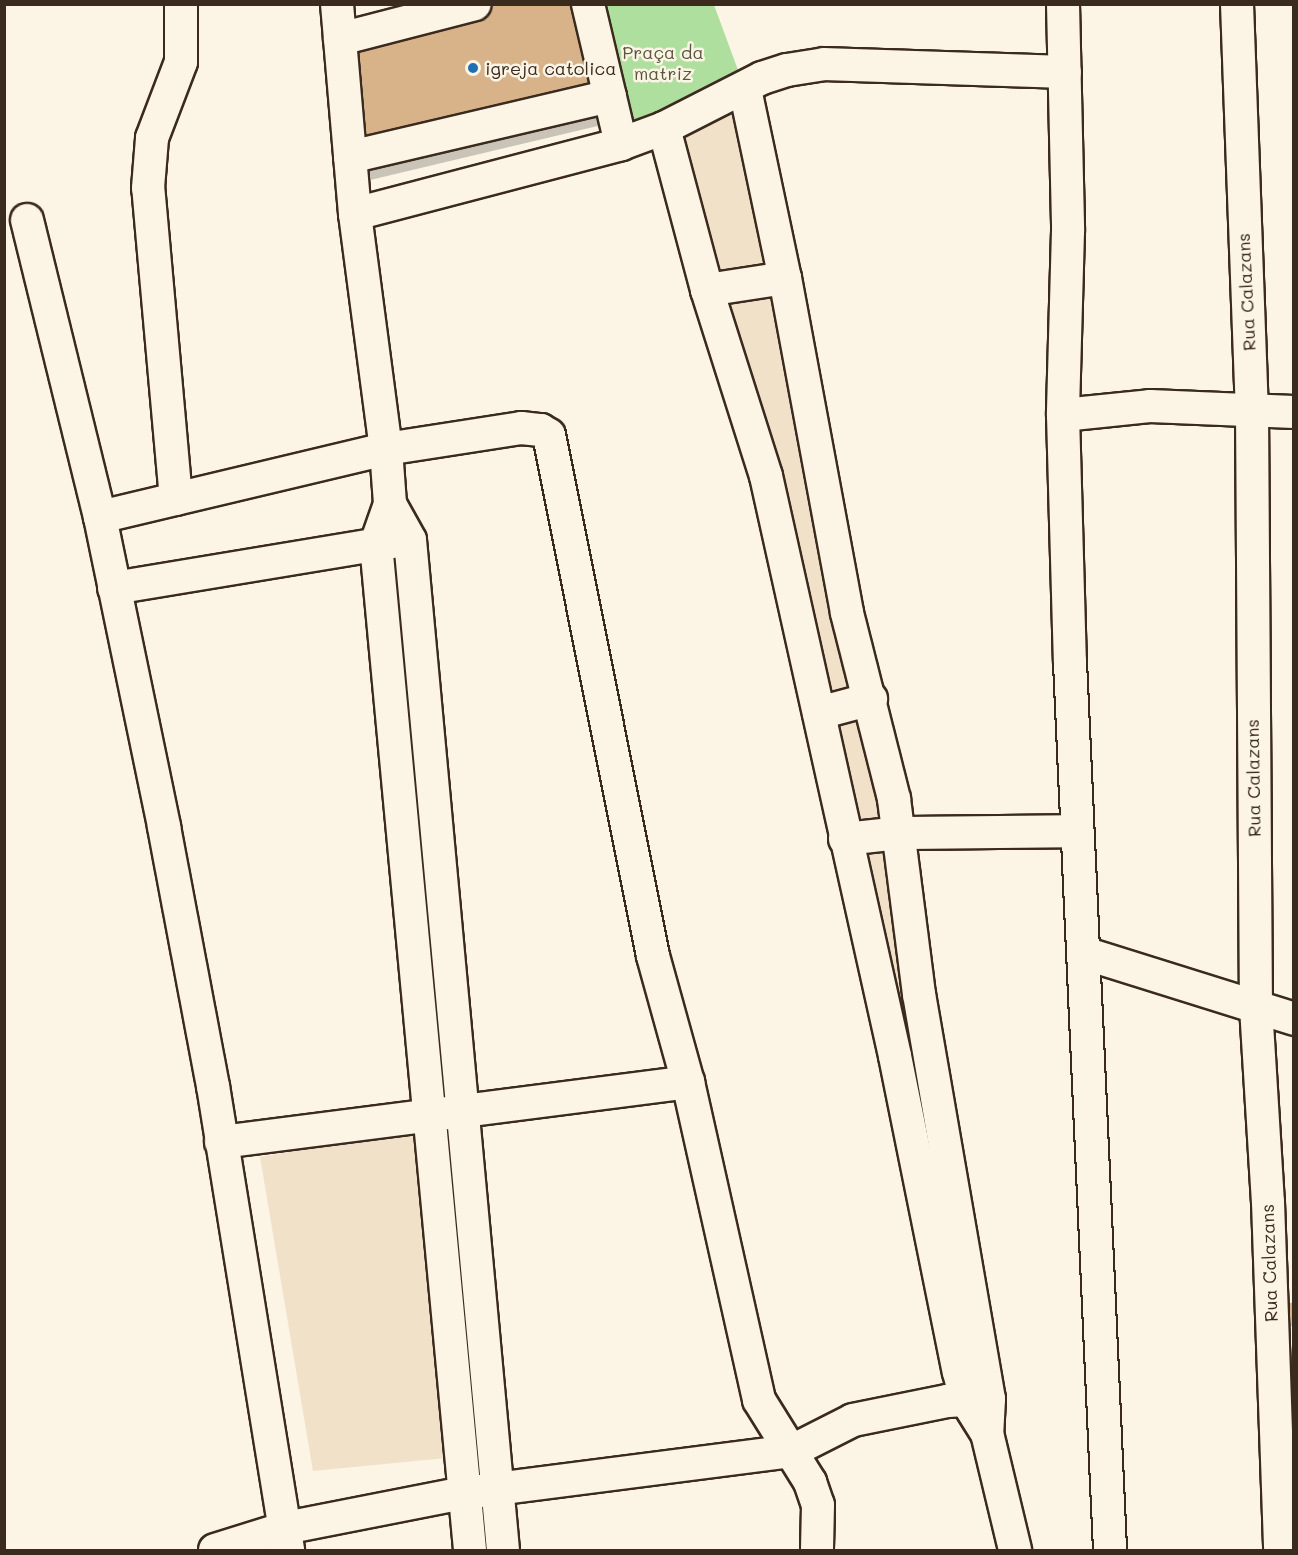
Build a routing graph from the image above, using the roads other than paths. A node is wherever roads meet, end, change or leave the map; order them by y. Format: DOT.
graph roads {
  1 [pos="181,4"];
  2 [pos="337,4"];
  3 [pos="475,4"];
  4 [pos="588,4"];
  5 [pos="1063,4"];
  6 [pos="1237,4"];
  7 [pos="340,39"];
  8 [pos="1065,72"];
  9 [pos="745,89"];
  10 [pos="610,96"];
  11 [pos="664,128"];
  12 [pos="621,144"];
  13 [pos="350,158"];
  14 [pos="355,214"];
  15 [pos="27,220"];
  16 [pos="785,278"];
  17 [pos="707,290"];
  18 [pos="1252,409"];
  19 [pos="1293,412"];
  20 [pos="1063,415"];
  21 [pos="386,449"];
  22 [pos="176,499"];
  23 [pos="390,504"];
  24 [pos="100,517"];
  25 [pos="410,540"];
  26 [pos="376,544"];
  27 [pos="114,588"];
  28 [pos="872,699"];
  29 [pos="819,713"];
  30 [pos="429,732"];
  31 [pos="394,736"];
  32 [pos="1076,831"];
  33 [pos="899,833"];
  34 [pos="845,839"];
  35 [pos="446,918"];
  36 [pos="410,926"];
  37 [pos="1084,953"];
  38 [pos="1256,1007"];
  39 [pos="1293,1019"];
  40 [pos="688,1082"];
  41 [pos="936,1096"];
  42 [pos="905,1103"];
  43 [pos="464,1109"];
  44 [pos="426,1115"];
  45 [pos="221,1142"];
  46 [pos="483,1313"];
  47 [pos="448,1323"];
  48 [pos="978,1399"];
  49 [pos="792,1451"];
  50 [pos="498,1488"];
  51 [pos="464,1492"];
  52 [pos="287,1539"];
  53 [pos="215,1551"];
  54 [pos="470,1551"];
  55 [pos="503,1551"];
  56 [pos="817,1551"];
  57 [pos="1015,1551"];
  58 [pos="1110,1551"];
  59 [pos="1280,1551"];
  1 -- 22 [label="street"];
  2 -- 7 [label="street"];
  3 -- 7 [label="street"];
  4 -- 10 [label="street"];
  5 -- 8 [label="street"];
  6 -- 18 [label="street, Rua Calazans"];
  7 -- 13 [label="street"];
  8 -- 9 [label="street"];
  8 -- 20 [label="street"];
  9 -- 11 [label="street"];
  9 -- 16 [label="street"];
  10 -- 12 [label="street"];
  10 -- 13 [label="street"];
  11 -- 12 [label="street"];
  11 -- 17 [label="street"];
  12 -- 14 [label="street"];
  13 -- 14 [label="street"];
  14 -- 21 [label="street"];
  15 -- 24 [label="street"];
  16 -- 17 [label="street"];
  16 -- 28 [label="street"];
  17 -- 29 [label="street"];
  18 -- 19 [label="street"];
  18 -- 20 [label="street"];
  18 -- 38 [label="street, Rua Calazans"];
  20 -- 32 [label="street"];
  21 -- 22 [label="street"];
  21 -- 23 [label="street"];
  21 -- 40 [label="street"];
  22 -- 24 [label="street"];
  23 -- 25 [label="street"];
  23 -- 26 [label="street"];
  24 -- 27 [label="street"];
  25 -- 26 [label="street"];
  25 -- 30 [label="street"];
  26 -- 27 [label="street"];
  26 -- 31 [label="street"];
  27 -- 45 [label="street"];
  28 -- 29 [label="street"];
  28 -- 33 [label="street"];
  29 -- 34 [label="street"];
  30 -- 31 [label="street"];
  30 -- 35 [label="street"];
  31 -- 36 [label="street"];
  32 -- 33 [label="street"];
  32 -- 37 [label="street"];
  33 -- 34 [label="street"];
  33 -- 41 [label="street"];
  34 -- 42 [label="street"];
  35 -- 36 [label="street"];
  35 -- 43 [label="street"];
  36 -- 44 [label="street"];
  37 -- 38 [label="street"];
  37 -- 58 [label="street"];
  38 -- 39 [label="street"];
  38 -- 59 [label="street, Rua Calazans"];
  40 -- 43 [label="street"];
  40 -- 49 [label="street"];
  41 -- 42 [label="street"];
  41 -- 48 [label="street"];
  42 -- 48 [label="street"];
  43 -- 44 [label="street"];
  43 -- 46 [label="street"];
  44 -- 45 [label="street"];
  44 -- 47 [label="street"];
  45 -- 52 [label="street"];
  46 -- 47 [label="street"];
  46 -- 50 [label="street"];
  47 -- 51 [label="street"];
  48 -- 49 [label="street"];
  48 -- 57 [label="street"];
  49 -- 50 [label="street"];
  49 -- 56 [label="street"];
  50 -- 51 [label="street"];
  50 -- 55 [label="street"];
  51 -- 52 [label="street"];
  51 -- 54 [label="street"];
  52 -- 53 [label="street"];
}
